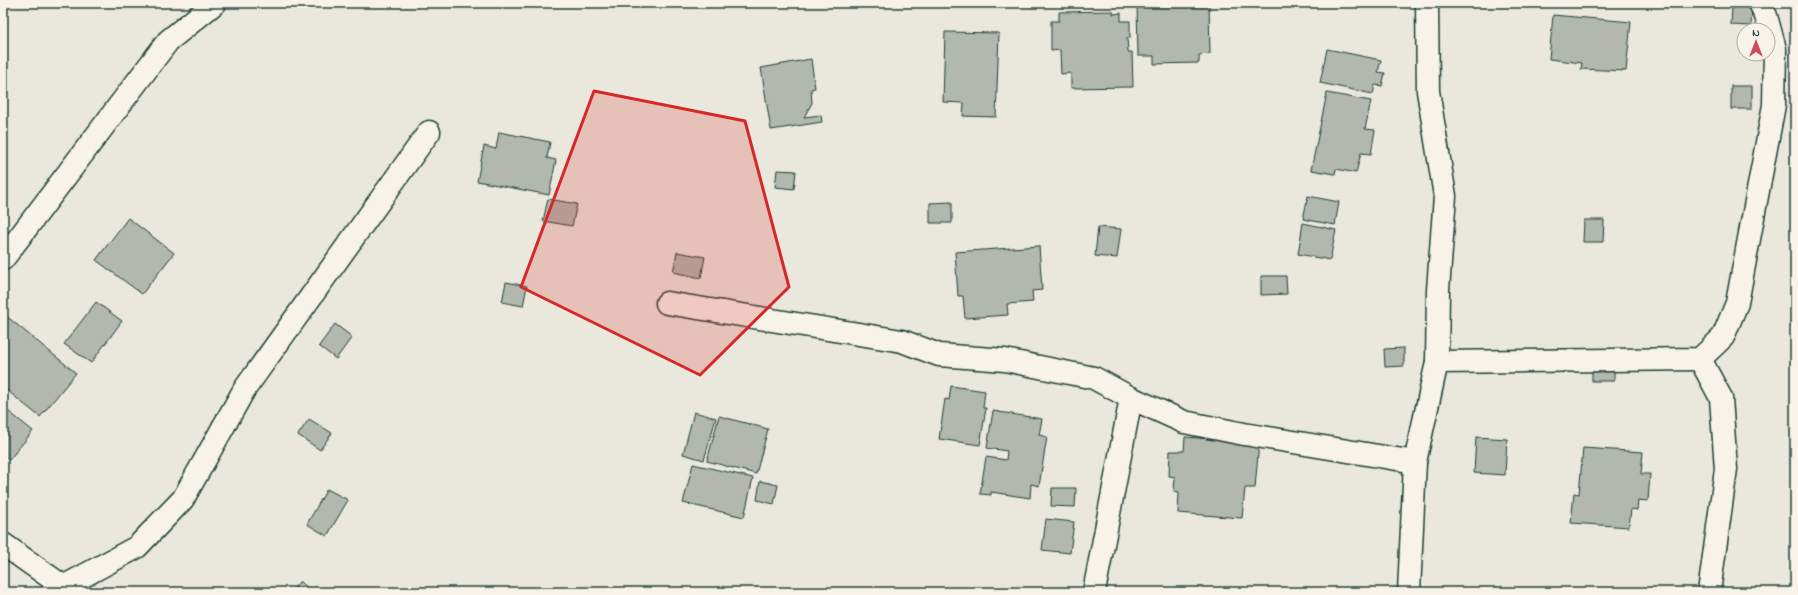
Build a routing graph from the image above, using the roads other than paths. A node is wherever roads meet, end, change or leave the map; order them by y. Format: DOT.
graph roads {
  1 [pos="215,3"];
  2 [pos="1427,3"];
  3 [pos="1760,3"];
  4 [pos="429,132"];
  5 [pos="3,259"];
  6 [pos="667,303"];
  7 [pos="1700,359"];
  8 [pos="1437,362"];
  9 [pos="1131,398"];
  10 [pos="1415,462"];
  11 [pos="3,544"];
  12 [pos="67,589"];
  13 [pos="1094,592"];
  14 [pos="1409,592"];
  15 [pos="1709,592"];
  1 -- 5 [label="street"];
  2 -- 8 [label="street"];
  3 -- 7 [label="street"];
  4 -- 12 [label="street"];
  6 -- 9 [label="street"];
  7 -- 8 [label="street"];
  7 -- 15 [label="street"];
  8 -- 10 [label="street"];
  9 -- 10 [label="street"];
  9 -- 13 [label="street"];
  10 -- 14 [label="street"];
  11 -- 12 [label="street"];
}
